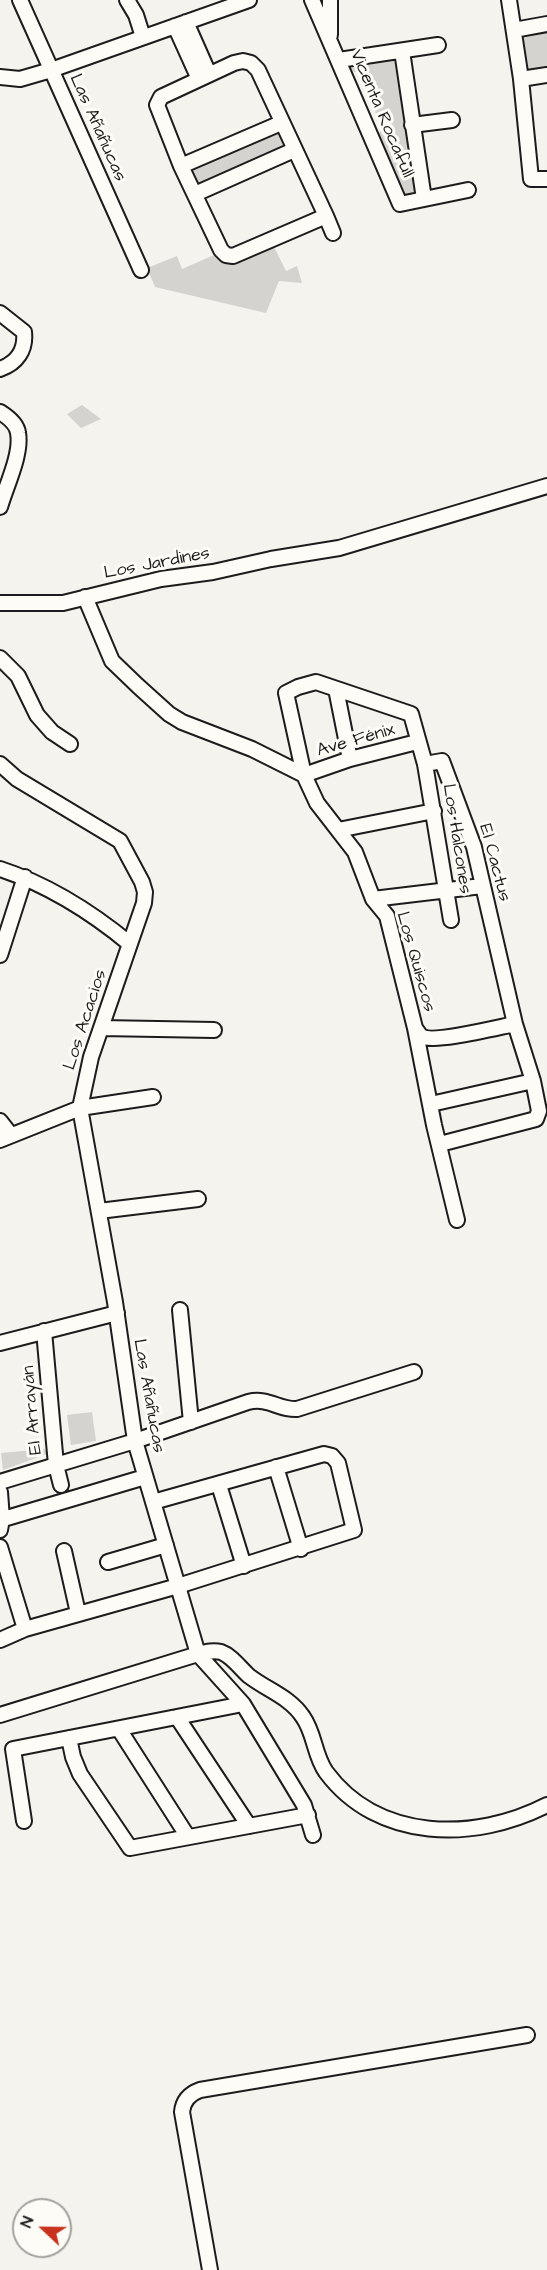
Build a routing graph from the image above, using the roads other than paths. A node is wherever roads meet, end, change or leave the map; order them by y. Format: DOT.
graph roads {
  1 [pos="20,0"];
  2 [pos="249,0"];
  3 [pos="312,0"];
  4 [pos="330,0"];
  5 [pos="509,0"];
  6 [pos="128,3"];
  7 [pos="180,24"];
  8 [pos="547,24"];
  9 [pos="514,30"];
  10 [pos="139,39"];
  11 [pos="331,40"];
  12 [pos="438,45"];
  13 [pos="402,51"];
  14 [pos="339,60"];
  15 [pos="51,70"];
  16 [pos="547,75"];
  17 [pos="0,77"];
  18 [pos="204,77"];
  19 [pos="521,79"];
  20 [pos="452,120"];
  21 [pos="281,123"];
  22 [pos="412,125"];
  23 [pos="294,150"];
  24 [pos="182,165"];
  25 [pos="547,179"];
  26 [pos="468,190"];
  27 [pos="195,194"];
  28 [pos="424,199"];
  29 [pos="326,216"];
  30 [pos="333,233"];
  31 [pos="141,270"];
  32 [pos="0,313"];
  33 [pos="0,369"];
  34 [pos="0,412"];
  35 [pos="547,486"];
  36 [pos="0,507"];
  37 [pos="85,597"];
  38 [pos="0,603"];
  39 [pos="0,658"];
  40 [pos="336,689"];
  41 [pos="417,742"];
  42 [pos="70,744"];
  43 [pos="350,759"];
  44 [pos="0,764"];
  45 [pos="425,764"];
  46 [pos="304,775"];
  47 [pos="434,811"];
  48 [pos="338,830"];
  49 [pos="0,869"];
  50 [pos="25,877"];
  51 [pos="482,886"];
  52 [pos="447,890"];
  53 [pos="373,899"];
  54 [pos="451,920"];
  55 [pos="130,944"];
  56 [pos="0,955"];
  57 [pos="515,1024"];
  58 [pos="101,1028"];
  59 [pos="415,1028"];
  60 [pos="214,1030"];
  61 [pos="533,1081"];
  62 [pos="153,1097"];
  63 [pos="431,1104"];
  64 [pos="80,1108"];
  65 [pos="0,1121"];
  66 [pos="5,1137"];
  67 [pos="440,1144"];
  68 [pos="198,1199"];
  69 [pos="99,1211"];
  70 [pos="457,1220"];
  71 [pos="180,1311"];
  72 [pos="117,1313"];
  73 [pos="44,1331"];
  74 [pos="0,1343"];
  75 [pos="414,1372"];
  76 [pos="191,1422"];
  77 [pos="135,1441"];
  78 [pos="56,1466"];
  79 [pos="276,1467"];
  80 [pos="145,1477"];
  81 [pos="0,1482"];
  82 [pos="61,1485"];
  83 [pos="219,1485"];
  84 [pos="0,1492"];
  85 [pos="153,1502"];
  86 [pos="1,1523"];
  87 [pos="166,1545"];
  88 [pos="0,1547"];
  89 [pos="301,1549"];
  90 [pos="64,1551"];
  91 [pos="108,1562"];
  92 [pos="244,1566"];
  93 [pos="178,1586"];
  94 [pos="78,1613"];
  95 [pos="25,1629"];
  96 [pos="0,1640"];
  97 [pos="198,1654"];
  98 [pos="243,1704"];
  99 [pos="0,1715"];
  100 [pos="177,1717"];
  101 [pos="118,1729"];
  102 [pos="69,1738"];
  103 [pos="547,1805"];
  104 [pos="308,1815"];
  105 [pos="24,1821"];
  106 [pos="249,1826"];
  107 [pos="313,1835"];
  108 [pos="188,1837"];
  109 [pos="527,2035"];
  110 [pos="210,2270"];
  1 -- 15 [label="street, Las Añañucas"];
  2 -- 7 [label="street"];
  3 -- 11 [label="street, Vicenta Rocafull"];
  4 -- 11 [label="street, Vicenta Rocafull"];
  5 -- 9 [label="street"];
  6 -- 10 [label="street"];
  7 -- 10 [label="street"];
  7 -- 18 [label="street"];
  8 -- 9 [label="street"];
  9 -- 19 [label="street"];
  10 -- 15 [label="street"];
  11 -- 14 [label="street, Vicenta Rocafull"];
  12 -- 13 [label="street"];
  13 -- 14 [label="street"];
  13 -- 22 [label="street"];
  14 -- 28 [label="street, Vicenta Rocafull"];
  15 -- 17 [label="street"];
  15 -- 31 [label="street, Las Añañucas"];
  16 -- 19 [label="street"];
  18 -- 21 [label="street"];
  18 -- 24 [label="street"];
  19 -- 25 [label="street"];
  20 -- 22 [label="street"];
  21 -- 23 [label="street"];
  21 -- 24 [label="street"];
  22 -- 28 [label="street"];
  23 -- 27 [label="street"];
  23 -- 29 [label="street"];
  24 -- 27 [label="street"];
  26 -- 28 [label="street, Vicenta Rocafull"];
  27 -- 29 [label="street"];
  29 -- 30 [label="street"];
  32 -- 33 [label="street"];
  34 -- 36 [label="street"];
  35 -- 37 [label="street, Los Jardines"];
  37 -- 38 [label="street, Los Jardines"];
  37 -- 46 [label="street"];
  39 -- 42 [label="street"];
  40 -- 41 [label="street"];
  40 -- 43 [label="street"];
  40 -- 46 [label="street, Los Quiscos"];
  41 -- 43 [label="street, Ave Fénix"];
  41 -- 45 [label="street"];
  43 -- 46 [label="street, Ave Fénix"];
  44 -- 55 [label="street, Los Acacios"];
  45 -- 47 [label="street, Los Halcones"];
  45 -- 51 [label="street, El Cactus"];
  46 -- 48 [label="street, Los Quiscos"];
  47 -- 48 [label="street"];
  47 -- 52 [label="street, Los Halcones"];
  48 -- 53 [label="street, Los Quiscos"];
  49 -- 50 [label="street"];
  50 -- 55 [label="street"];
  50 -- 56 [label="street"];
  51 -- 52 [label="street"];
  51 -- 57 [label="street, El Cactus"];
  52 -- 53 [label="street"];
  52 -- 54 [label="street, Los Halcones"];
  53 -- 59 [label="street, Los Quiscos"];
  55 -- 58 [label="street, Los Acacios"];
  57 -- 59 [label="street"];
  57 -- 61 [label="street, El Cactus"];
  58 -- 60 [label="street"];
  58 -- 64 [label="street, Los Acacios"];
  59 -- 63 [label="street, Los Quiscos"];
  61 -- 63 [label="street"];
  61 -- 67 [label="street, El Cactus"];
  62 -- 64 [label="street"];
  63 -- 67 [label="street, Los Quiscos"];
  64 -- 66 [label="street"];
  64 -- 69 [label="street, Las Añañucas"];
  65 -- 66 [label="street"];
  67 -- 70 [label="street, Los Quiscos"];
  68 -- 69 [label="street"];
  69 -- 72 [label="street, Las Añañucas"];
  71 -- 76 [label="street"];
  72 -- 73 [label="street"];
  72 -- 77 [label="street, Las Añañucas"];
  73 -- 74 [label="street"];
  73 -- 78 [label="street, El Arrayán"];
  75 -- 76 [label="street"];
  76 -- 77 [label="street"];
  77 -- 78 [label="street"];
  77 -- 80 [label="street, Las Añañucas"];
  78 -- 81 [label="street"];
  78 -- 82 [label="street, El Arrayán"];
  79 -- 83 [label="street"];
  79 -- 89 [label="street"];
  79 -- 89 [label="street"];
  80 -- 85 [label="street, Las Añañucas"];
  80 -- 86 [label="street"];
  83 -- 85 [label="street"];
  83 -- 92 [label="street"];
  84 -- 86 [label="street"];
  85 -- 87 [label="street, Las Añañucas"];
  87 -- 91 [label="street"];
  87 -- 93 [label="street, Las Añañucas"];
  88 -- 95 [label="street"];
  89 -- 92 [label="street"];
  90 -- 94 [label="street"];
  92 -- 93 [label="street"];
  93 -- 94 [label="street"];
  93 -- 97 [label="street, Las Añañucas"];
  94 -- 95 [label="street"];
  95 -- 96 [label="street"];
  97 -- 98 [label="street, Las Añañucas"];
  97 -- 99 [label="street"];
  97 -- 103 [label="street"];
  98 -- 100 [label="street"];
  98 -- 104 [label="street, Las Añañucas"];
  100 -- 101 [label="street"];
  100 -- 106 [label="street"];
  101 -- 102 [label="street"];
  101 -- 108 [label="street"];
  102 -- 105 [label="street"];
  102 -- 108 [label="street"];
  104 -- 106 [label="street"];
  104 -- 107 [label="street, Las Añañucas"];
  106 -- 108 [label="street"];
  109 -- 110 [label="street"];
}
